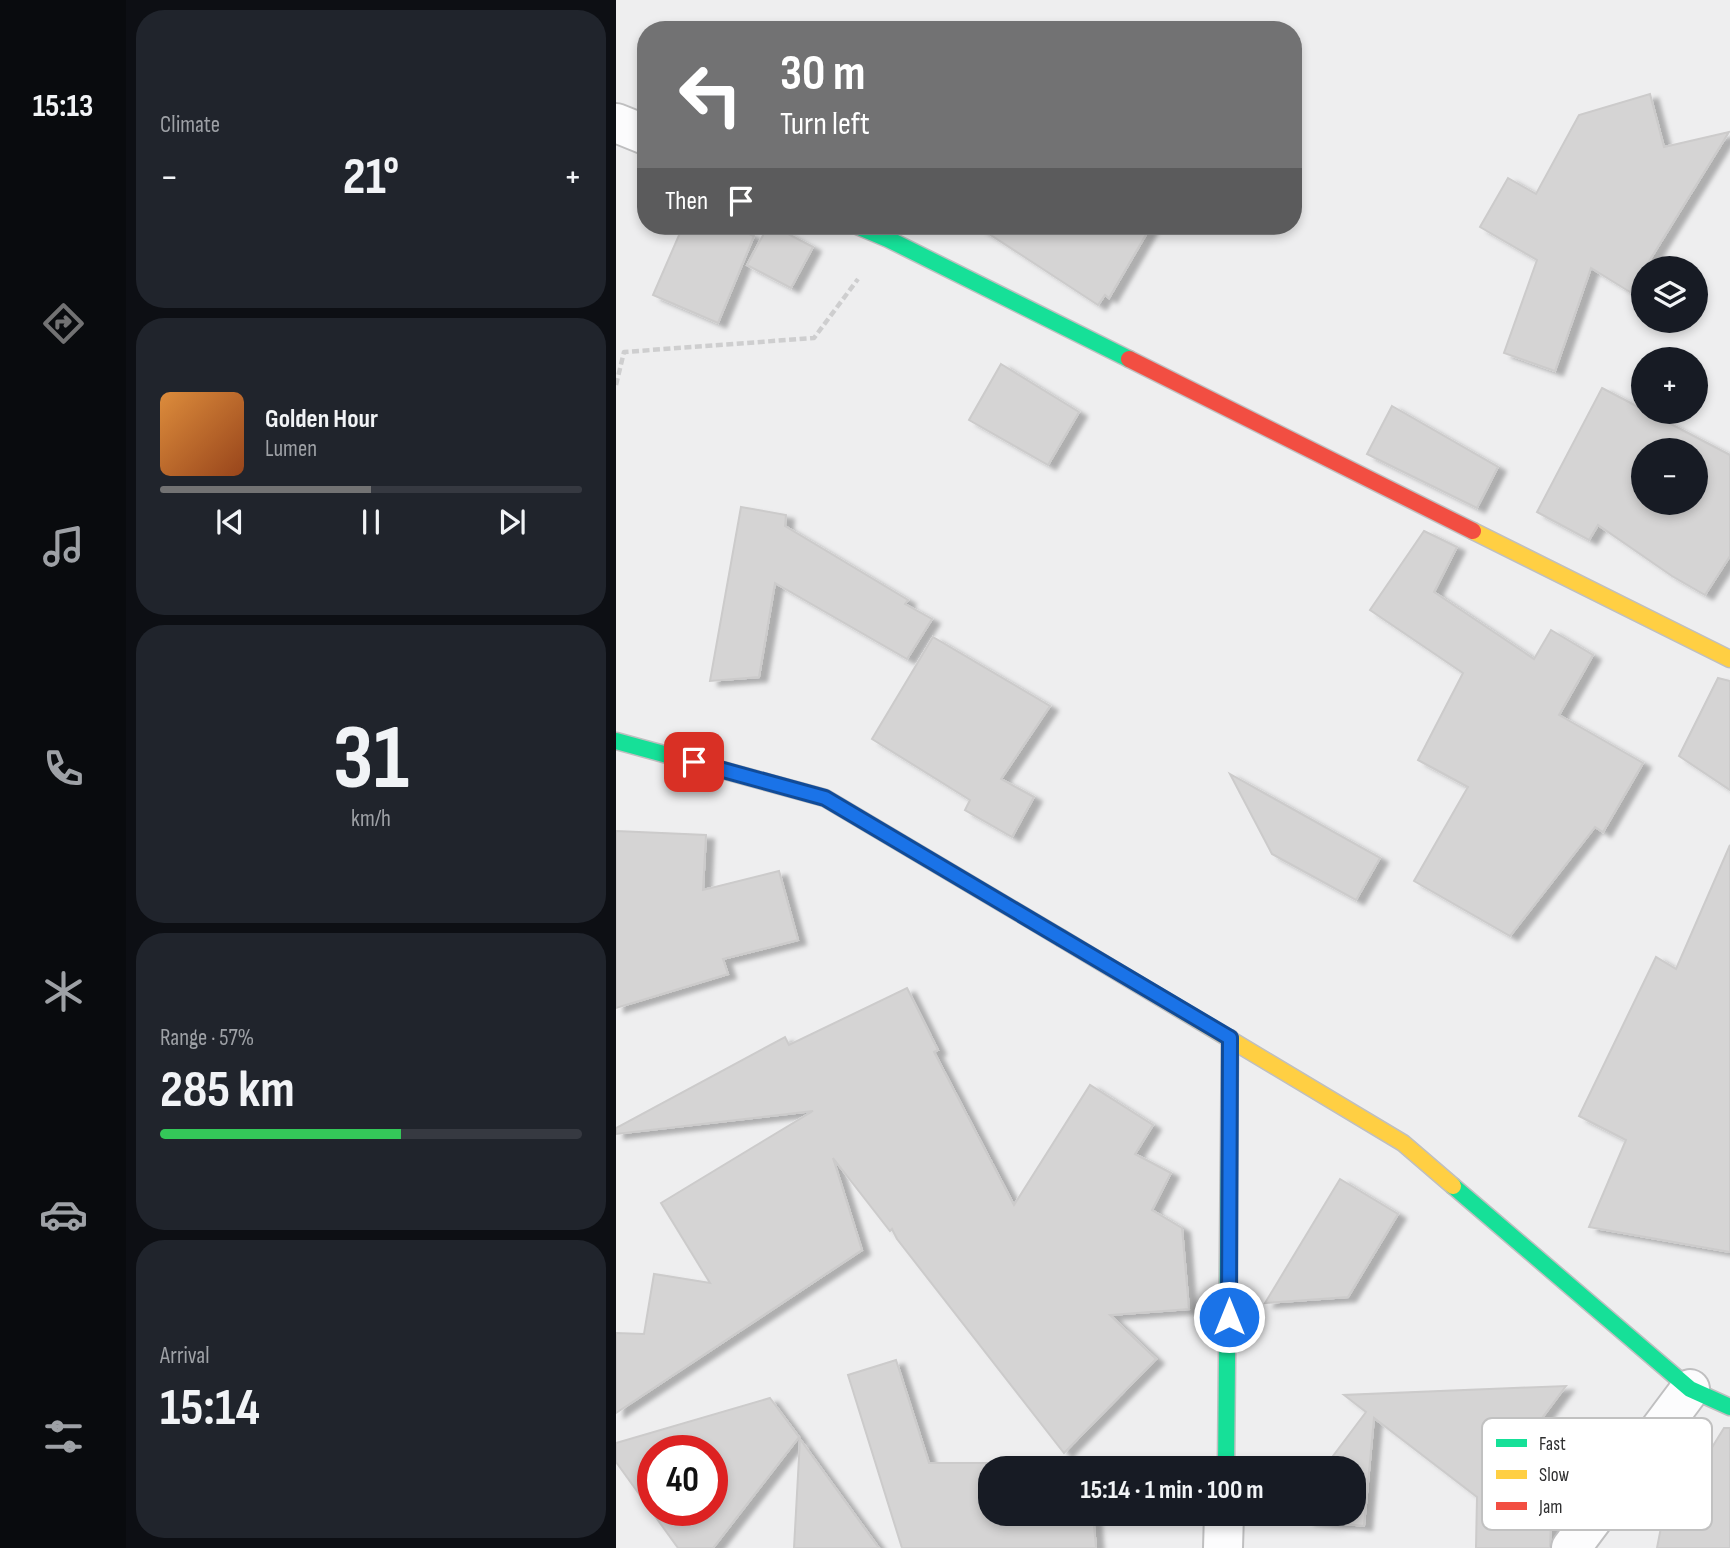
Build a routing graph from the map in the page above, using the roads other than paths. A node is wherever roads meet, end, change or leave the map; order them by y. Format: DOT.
graph roads {
  1 [pos="616,122"];
  2 [pos="637,131"];
  3 [pos="878,235"];
  4 [pos="1730,659"];
  5 [pos="616,741"];
  6 [pos="1230,1038"];
  7 [pos="1690,1389"];
  8 [pos="1730,1407"];
  9 [pos="1668,1418"];
  10 [pos="1226,1456"];
  11 [pos="1224,1526"];
  12 [pos="1584,1530"];
  13 [pos="1223,1548"];
  14 [pos="1571,1548"];
  1 -- 2 [label="street"];
  3 -- 4 [label="street"];
  5 -- 6 [label="street"];
  6 -- 7 [label="street"];
  6 -- 10 [label="street"];
  7 -- 8 [label="street"];
  7 -- 9 [label="street"];
  11 -- 13 [label="street"];
  12 -- 14 [label="street"];
}
